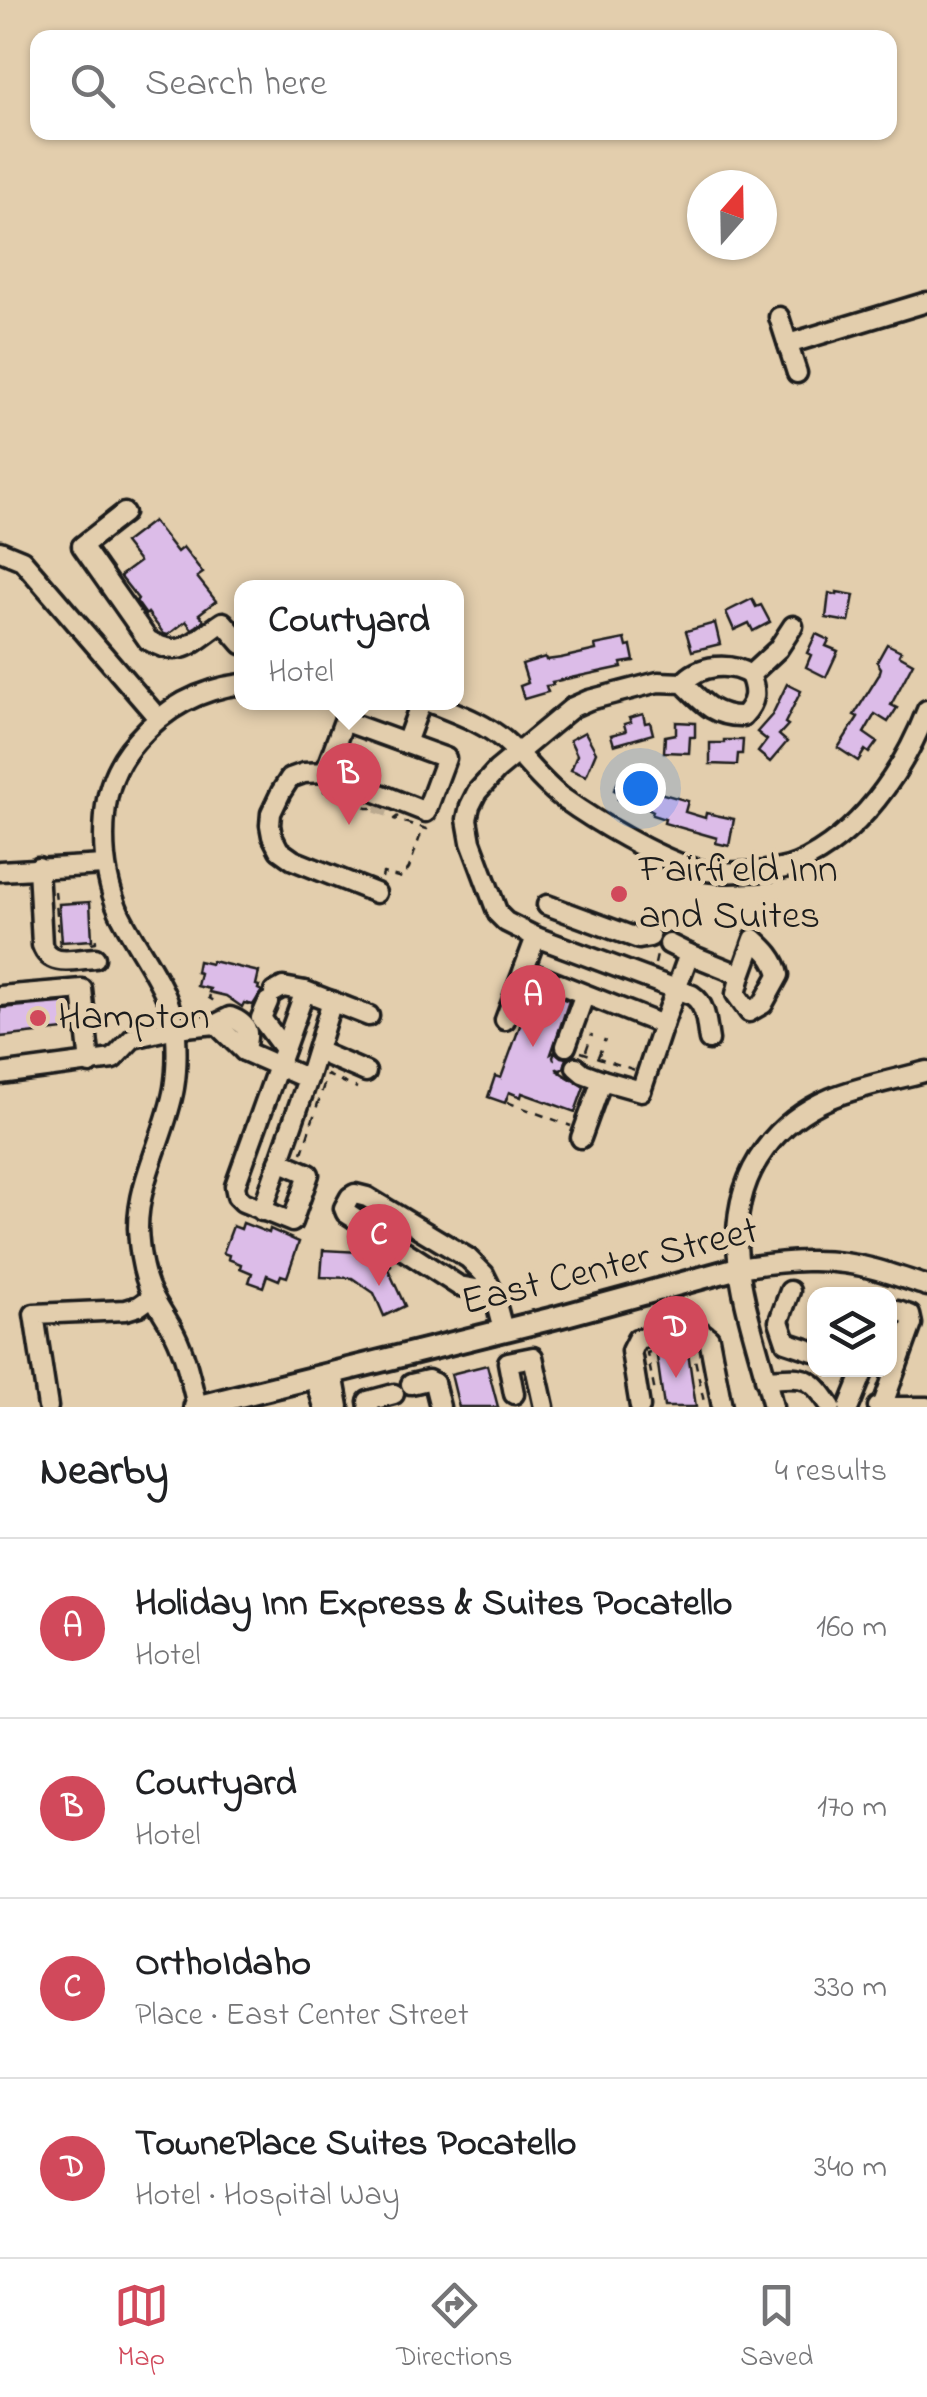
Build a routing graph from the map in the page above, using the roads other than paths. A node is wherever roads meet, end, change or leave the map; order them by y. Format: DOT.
graph roads {
  1 [pos="927,302"];
  2 [pos="779,317"];
  3 [pos="788,344"];
  4 [pos="797,373"];
  5 [pos="124,513"];
  6 [pos="0,551"];
  7 [pos="793,626"];
  8 [pos="234,635"];
  9 [pos="750,674"];
  10 [pos="683,683"];
  11 [pos="234,685"];
  12 [pos="418,710"];
  13 [pos="449,710"];
  14 [pos="927,710"];
  15 [pos="346,712"];
  16 [pos="158,718"];
  17 [pos="406,743"];
  18 [pos="518,754"];
  19 [pos="326,778"];
  20 [pos="358,786"];
  21 [pos="395,811"];
  22 [pos="104,865"];
  23 [pos="38,867"];
  24 [pos="0,871"];
  25 [pos="377,890"];
  26 [pos="547,905"];
  27 [pos="536,937"];
  28 [pos="650,937"];
  29 [pos="663,950"];
  30 [pos="89,951"];
  31 [pos="689,954"];
  32 [pos="524,970"];
  33 [pos="675,988"];
  34 [pos="304,990"];
  35 [pos="0,996"];
  36 [pos="584,996"];
  37 [pos="332,1001"];
  38 [pos="703,1008"];
  39 [pos="369,1016"];
  40 [pos="506,1020"];
  41 [pos="663,1025"];
  42 [pos="175,1028"];
  43 [pos="708,1040"];
  44 [pos="316,1052"];
  45 [pos="281,1057"];
  46 [pos="90,1064"];
  47 [pos="927,1071"];
  48 [pos="0,1074"];
  49 [pos="308,1078"];
  50 [pos="361,1080"];
  51 [pos="602,1080"];
  52 [pos="578,1133"];
  53 [pos="278,1161"];
  54 [pos="262,1211"];
  55 [pos="738,1268"];
  56 [pos="927,1286"];
  57 [pos="790,1291"];
  58 [pos="493,1292"];
  59 [pos="152,1296"];
  60 [pos="897,1310"];
  61 [pos="503,1330"];
  62 [pos="807,1349"];
  63 [pos="897,1363"];
  64 [pos="324,1375"];
  65 [pos="861,1377"];
  66 [pos="892,1377"];
  67 [pos="765,1378"];
  68 [pos="514,1394"];
  69 [pos="644,1402"];
  70 [pos="370,1403"];
  71 [pos="48,1407"];
  72 [pos="196,1407"];
  73 [pos="324,1407"];
  74 [pos="339,1407"];
  75 [pos="440,1407"];
  76 [pos="544,1407"];
  77 [pos="722,1407"];
  78 [pos="773,1407"];
  79 [pos="831,1407"];
  80 [pos="849,1407"];
  81 [pos="880,1407"];
  82 [pos="927,1407"];
  1 -- 3 [label="street"];
  2 -- 3 [label="street"];
  3 -- 4 [label="street"];
  5 -- 8 [label="street"];
  6 -- 16 [label="street"];
  7 -- 9 [label="street"];
  9 -- 10 [label="street"];
  9 -- 10 [label="street"];
  10 -- 18 [label="street"];
  11 -- 16 [label="street"];
  12 -- 17 [label="street"];
  13 -- 18 [label="street"];
  14 -- 18 [label="street"];
  15 -- 17 [label="street"];
  15 -- 19 [label="street"];
  16 -- 22 [label="street"];
  17 -- 21 [label="street"];
  18 -- 27 [label="street"];
  19 -- 20 [label="street"];
  19 -- 25 [label="street"];
  20 -- 21 [label="street"];
  20 -- 21 [label="street"];
  22 -- 23 [label="street"];
  22 -- 42 [label="street"];
  23 -- 24 [label="street"];
  23 -- 30 [label="street"];
  26 -- 28 [label="street"];
  27 -- 32 [label="street"];
  27 -- 33 [label="street"];
  29 -- 31 [label="street"];
  31 -- 33 [label="street"];
  31 -- 38 [label="street"];
  32 -- 36 [label="street"];
  32 -- 40 [label="street"];
  33 -- 38 [label="street"];
  33 -- 41 [label="street"];
  34 -- 37 [label="street"];
  34 -- 45 [label="street"];
  34 -- 45 [label="street"];
  35 -- 46 [label="street"];
  36 -- 41 [label="street"];
  36 -- 51 [label="street"];
  37 -- 39 [label="street"];
  37 -- 44 [label="street"];
  38 -- 43 [label="street"];
  41 -- 51 [label="street"];
  42 -- 45 [label="street"];
  42 -- 46 [label="street"];
  42 -- 59 [label="street"];
  44 -- 49 [label="street"];
  44 -- 50 [label="street"];
  45 -- 49 [label="street"];
  45 -- 54 [label="street"];
  46 -- 48 [label="street"];
  47 -- 55 [label="street"];
  49 -- 53 [label="street"];
  51 -- 52 [label="street"];
  53 -- 54 [label="street"];
  53 -- 54 [label="street"];
  55 -- 56 [label="street, East Center Street"];
  55 -- 61 [label="main road, East Center Street"];
  55 -- 67 [label="street"];
  57 -- 62 [label="street"];
  58 -- 58 [label="street"];
  58 -- 61 [label="street"];
  59 -- 71 [label="street"];
  59 -- 72 [label="street"];
  60 -- 63 [label="street"];
  61 -- 64 [label="main road, East Center Street"];
  64 -- 72 [label="main road, East Center Street"];
  64 -- 73 [label="street"];
  64 -- 74 [label="street"];
  65 -- 80 [label="street"];
  66 -- 81 [label="street"];
  67 -- 78 [label="street"];
  67 -- 79 [label="street"];
  68 -- 76 [label="street"];
  69 -- 77 [label="street"];
  70 -- 75 [label="street"];
  81 -- 82 [label="street"];
}
